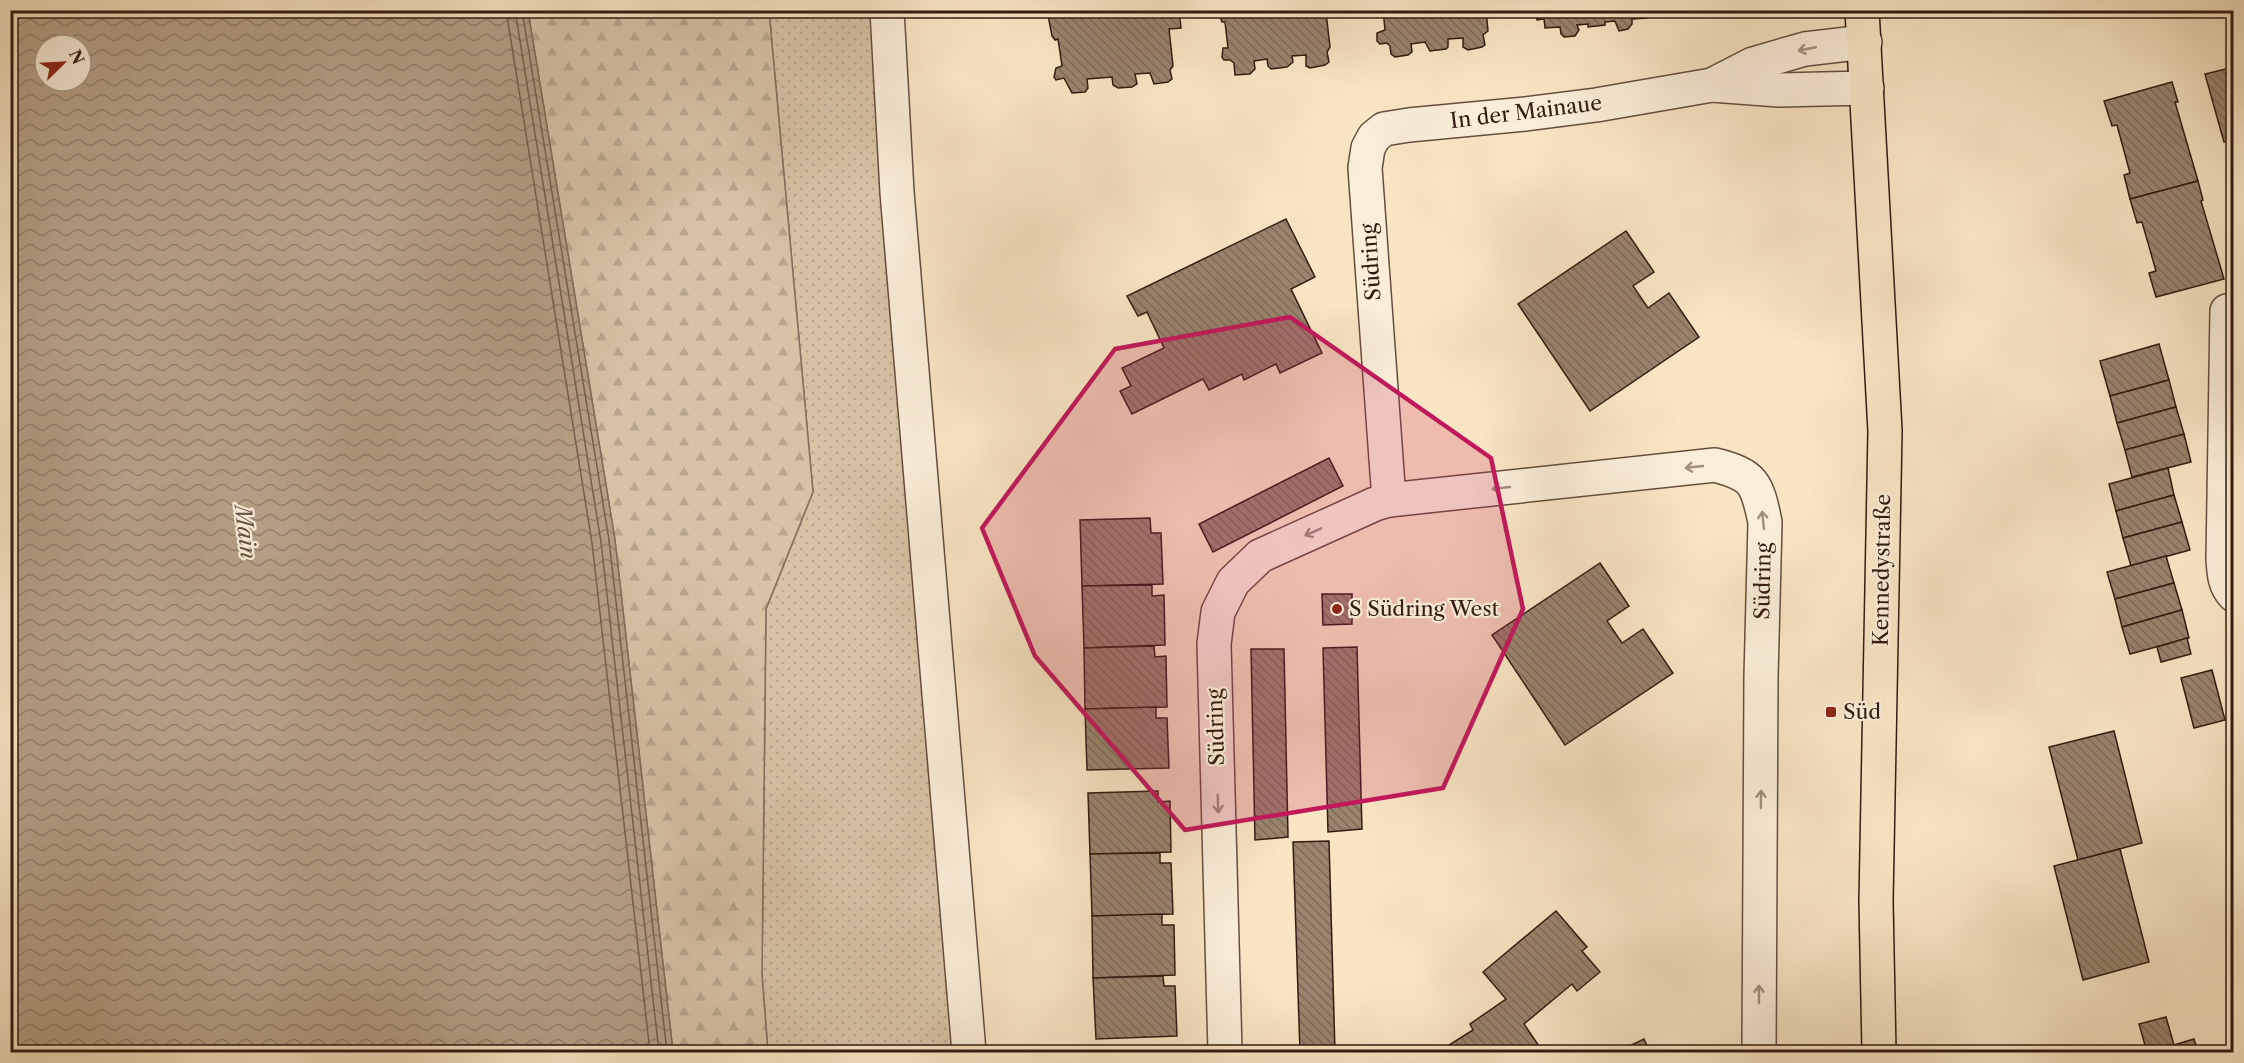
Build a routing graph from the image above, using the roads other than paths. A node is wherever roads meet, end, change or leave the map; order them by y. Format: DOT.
graph roads {
  1 [pos="886,10"];
  2 [pos="1864,26"];
  3 [pos="1712,85"];
  4 [pos="1867,88"];
  5 [pos="1365,168"];
  6 [pos="2227,311"];
  7 [pos="1389,500"];
  8 [pos="2234,595"];
  9 [pos="969,1053"];
  10 [pos="1225,1053"];
  11 [pos="1759,1053"];
  12 [pos="1879,1053"];
  1 -- 9 [label="street"];
  2 -- 3 [label="street, In der Mainaue, one-way"];
  2 -- 4 [label="main road, Kennedystraße"];
  3 -- 4 [label="street, In der Mainaue"];
  3 -- 5 [label="street, In der Mainaue"];
  4 -- 12 [label="main road, Kennedystraße"];
  5 -- 7 [label="street, Südring"];
  6 -- 8 [label="street"];
  7 -- 10 [label="street, Südring, one-way"];
  11 -- 7 [label="street, Südring, one-way"];
}
